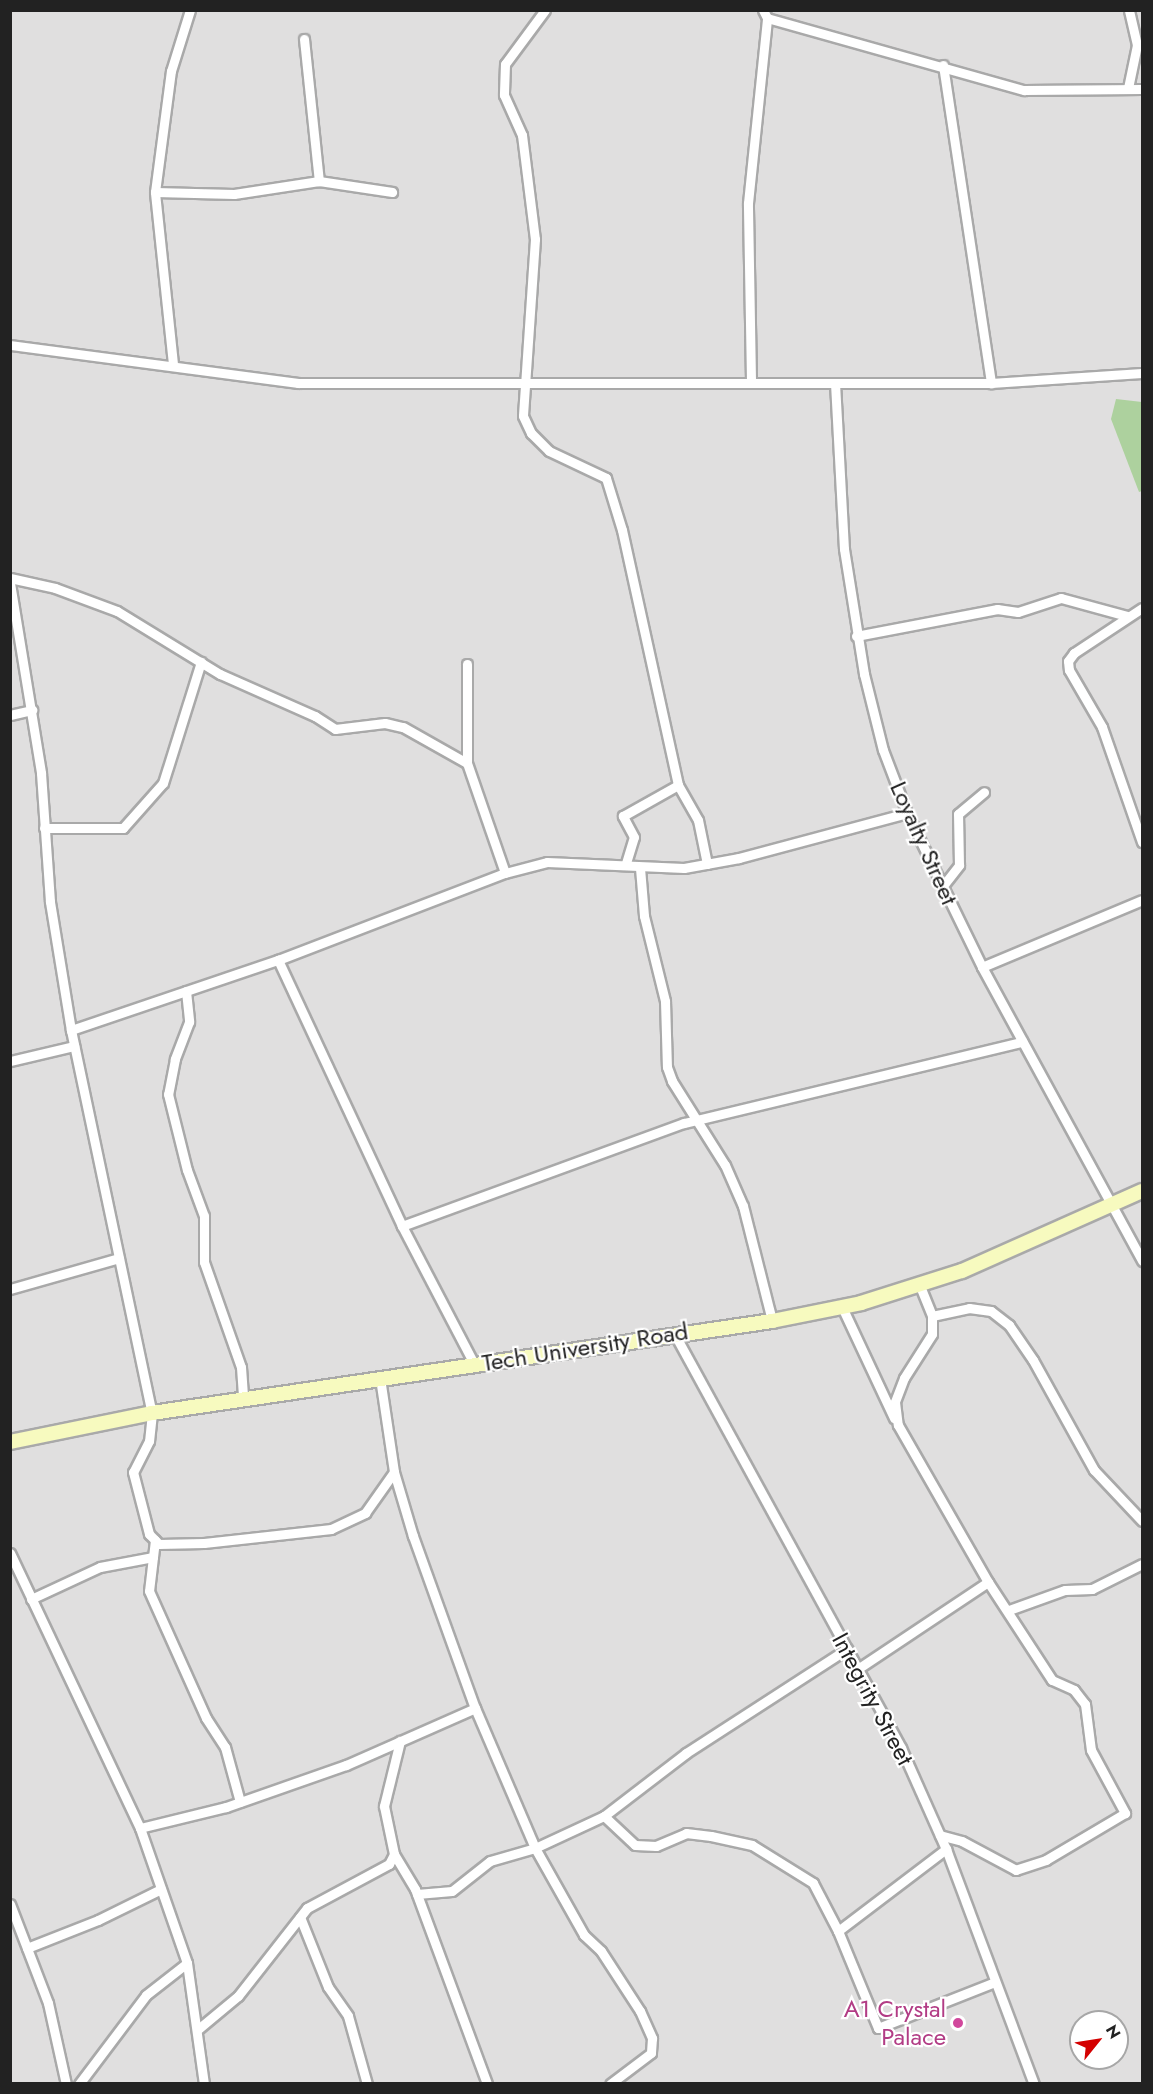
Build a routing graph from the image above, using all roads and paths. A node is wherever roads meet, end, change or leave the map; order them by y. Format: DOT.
graph roads {
  1 [pos="190,10"];
  2 [pos="545,10"];
  3 [pos="1129,10"];
  4 [pos="765,14"];
  5 [pos="304,39"];
  6 [pos="943,65"];
  7 [pos="1128,88"];
  8 [pos="1143,89"];
  9 [pos="319,181"];
  10 [pos="155,192"];
  11 [pos="392,192"];
  12 [pos="10,345"];
  13 [pos="174,364"];
  14 [pos="1143,373"];
  15 [pos="751,380"];
  16 [pos="526,383"];
  17 [pos="835,383"];
  18 [pos="991,383"];
  19 [pos="10,578"];
  20 [pos="10,583"];
  21 [pos="1143,608"];
  22 [pos="1127,616"];
  23 [pos="856,636"];
  24 [pos="201,662"];
  25 [pos="467,664"];
  26 [pos="32,710"];
  27 [pos="10,715"];
  28 [pos="467,763"];
  29 [pos="678,785"];
  30 [pos="984,792"];
  31 [pos="907,813"];
  32 [pos="1139,816"];
  33 [pos="44,828"];
  34 [pos="1143,842"];
  35 [pos="626,863"];
  36 [pos="707,864"];
  37 [pos="640,868"];
  38 [pos="505,873"];
  39 [pos="942,886"];
  40 [pos="1143,900"];
  41 [pos="278,960"];
  42 [pos="982,967"];
  43 [pos="186,991"];
  44 [pos="71,1029"];
  45 [pos="1022,1042"];
  46 [pos="74,1046"];
  47 [pos="10,1061"];
  48 [pos="698,1120"];
  49 [pos="1143,1191"];
  50 [pos="1110,1206"];
  51 [pos="402,1226"];
  52 [pos="119,1258"];
  53 [pos="1143,1261"];
  54 [pos="920,1286"];
  55 [pos="10,1288"];
  56 [pos="842,1307"];
  57 [pos="932,1316"];
  58 [pos="772,1321"];
  59 [pos="674,1333"];
  60 [pos="474,1364"];
  61 [pos="380,1378"];
  62 [pos="243,1399"];
  63 [pos="152,1413"];
  64 [pos="898,1425"];
  65 [pos="11,1439"];
  66 [pos="394,1472"];
  67 [pos="1143,1521"];
  68 [pos="155,1539"];
  69 [pos="10,1553"];
  70 [pos="153,1557"];
  71 [pos="1143,1564"];
  72 [pos="988,1582"];
  73 [pos="31,1599"];
  74 [pos="1009,1610"];
  75 [pos="847,1649"];
  76 [pos="859,1668"];
  77 [pos="474,1708"];
  78 [pos="400,1741"];
  79 [pos="240,1802"];
  80 [pos="604,1816"];
  81 [pos="140,1828"];
  82 [pos="940,1835"];
  83 [pos="535,1848"];
  84 [pos="946,1849"];
  85 [pos="394,1854"];
  86 [pos="161,1889"];
  87 [pos="417,1894"];
  88 [pos="10,1904"];
  89 [pos="300,1917"];
  90 [pos="838,1931"];
  91 [pos="27,1948"];
  92 [pos="187,1963"];
  93 [pos="995,1982"];
  94 [pos="197,2030"];
  95 [pos="66,2084"];
  96 [pos="80,2084"];
  97 [pos="204,2084"];
  98 [pos="368,2084"];
  99 [pos="487,2084"];
  100 [pos="610,2084"];
  101 [pos="1034,2084"];
  1 -- 10 [label="street"];
  2 -- 16 [label="street"];
  3 -- 7 [label="street"];
  4 -- 6 [label="street"];
  4 -- 15 [label="street"];
  5 -- 9 [label="street"];
  6 -- 7 [label="street"];
  6 -- 18 [label="street"];
  7 -- 8 [label="street"];
  9 -- 10 [label="street"];
  9 -- 11 [label="street"];
  10 -- 13 [label="street"];
  12 -- 13 [label="street"];
  13 -- 16 [label="street"];
  14 -- 18 [label="street"];
  15 -- 16 [label="street"];
  15 -- 17 [label="street"];
  16 -- 29 [label="street"];
  17 -- 18 [label="street"];
  17 -- 23 [label="street, Loyalty Street"];
  19 -- 24 [label="street"];
  20 -- 26 [label="street"];
  21 -- 22 [label="street"];
  22 -- 23 [label="street"];
  22 -- 32 [label="street"];
  23 -- 31 [label="street, Loyalty Street"];
  24 -- 28 [label="street"];
  24 -- 33 [label="street"];
  25 -- 28 [label="street"];
  26 -- 27 [label="street"];
  26 -- 33 [label="street"];
  28 -- 38 [label="street"];
  29 -- 35 [label="street"];
  29 -- 36 [label="street"];
  30 -- 39 [label="street"];
  31 -- 36 [label="street"];
  31 -- 39 [label="street, Loyalty Street"];
  32 -- 34 [label="street"];
  33 -- 44 [label="street"];
  35 -- 37 [label="street"];
  35 -- 38 [label="street"];
  36 -- 37 [label="street"];
  37 -- 48 [label="street"];
  38 -- 41 [label="street"];
  39 -- 42 [label="street, Loyalty Street"];
  40 -- 42 [label="street"];
  41 -- 43 [label="street"];
  41 -- 51 [label="street"];
  42 -- 45 [label="street, Loyalty Street"];
  43 -- 44 [label="street"];
  43 -- 62 [label="street"];
  44 -- 46 [label="street"];
  45 -- 48 [label="street"];
  45 -- 50 [label="street, Loyalty Street"];
  46 -- 47 [label="street"];
  46 -- 52 [label="street"];
  48 -- 51 [label="street"];
  48 -- 58 [label="street"];
  49 -- 50 [label="street, Tech University Road"];
  50 -- 53 [label="street, Loyalty Street"];
  50 -- 54 [label="street, Tech University Road"];
  51 -- 60 [label="street"];
  52 -- 55 [label="street"];
  52 -- 63 [label="street"];
  54 -- 56 [label="street, Tech University Road"];
  54 -- 57 [label="street"];
  56 -- 58 [label="street, Tech University Road"];
  56 -- 64 [label="street"];
  57 -- 64 [label="street"];
  57 -- 67 [label="street"];
  58 -- 59 [label="street, Tech University Road"];
  59 -- 60 [label="street, Tech University Road"];
  59 -- 75 [label="street, Integrity Street"];
  60 -- 61 [label="street, Tech University Road"];
  61 -- 62 [label="street, Tech University Road"];
  61 -- 66 [label="street"];
  62 -- 63 [label="street, Tech University Road"];
  63 -- 65 [label="street, Tech University Road"];
  63 -- 68 [label="street"];
  64 -- 72 [label="street"];
  66 -- 68 [label="street"];
  66 -- 77 [label="street"];
  68 -- 70 [label="street"];
  69 -- 73 [label="street"];
  70 -- 73 [label="street"];
  70 -- 79 [label="street"];
  71 -- 74 [label="street"];
  72 -- 74 [label="street"];
  72 -- 76 [label="street"];
  73 -- 81 [label="street"];
  74 -- 82 [label="street"];
  75 -- 76 [label="street, Integrity Street"];
  75 -- 80 [label="street"];
  76 -- 82 [label="street, Integrity Street"];
  77 -- 78 [label="street"];
  77 -- 83 [label="street"];
  78 -- 79 [label="street"];
  78 -- 85 [label="street"];
  79 -- 81 [label="street"];
  80 -- 83 [label="street"];
  80 -- 90 [label="street"];
  81 -- 86 [label="street"];
  82 -- 84 [label="street, Integrity Street"];
  83 -- 87 [label="street"];
  83 -- 100 [label="street"];
  84 -- 90 [label="street"];
  84 -- 93 [label="street, Integrity Street"];
  85 -- 87 [label="street"];
  85 -- 89 [label="street"];
  86 -- 91 [label="street"];
  86 -- 92 [label="street"];
  87 -- 99 [label="street"];
  88 -- 91 [label="street"];
  89 -- 94 [label="street"];
  89 -- 98 [label="street"];
  90 -- 93 [label="street"];
  91 -- 95 [label="street"];
  92 -- 94 [label="street"];
  92 -- 96 [label="street"];
  93 -- 101 [label="street, Integrity Street"];
  94 -- 97 [label="street"];
}
